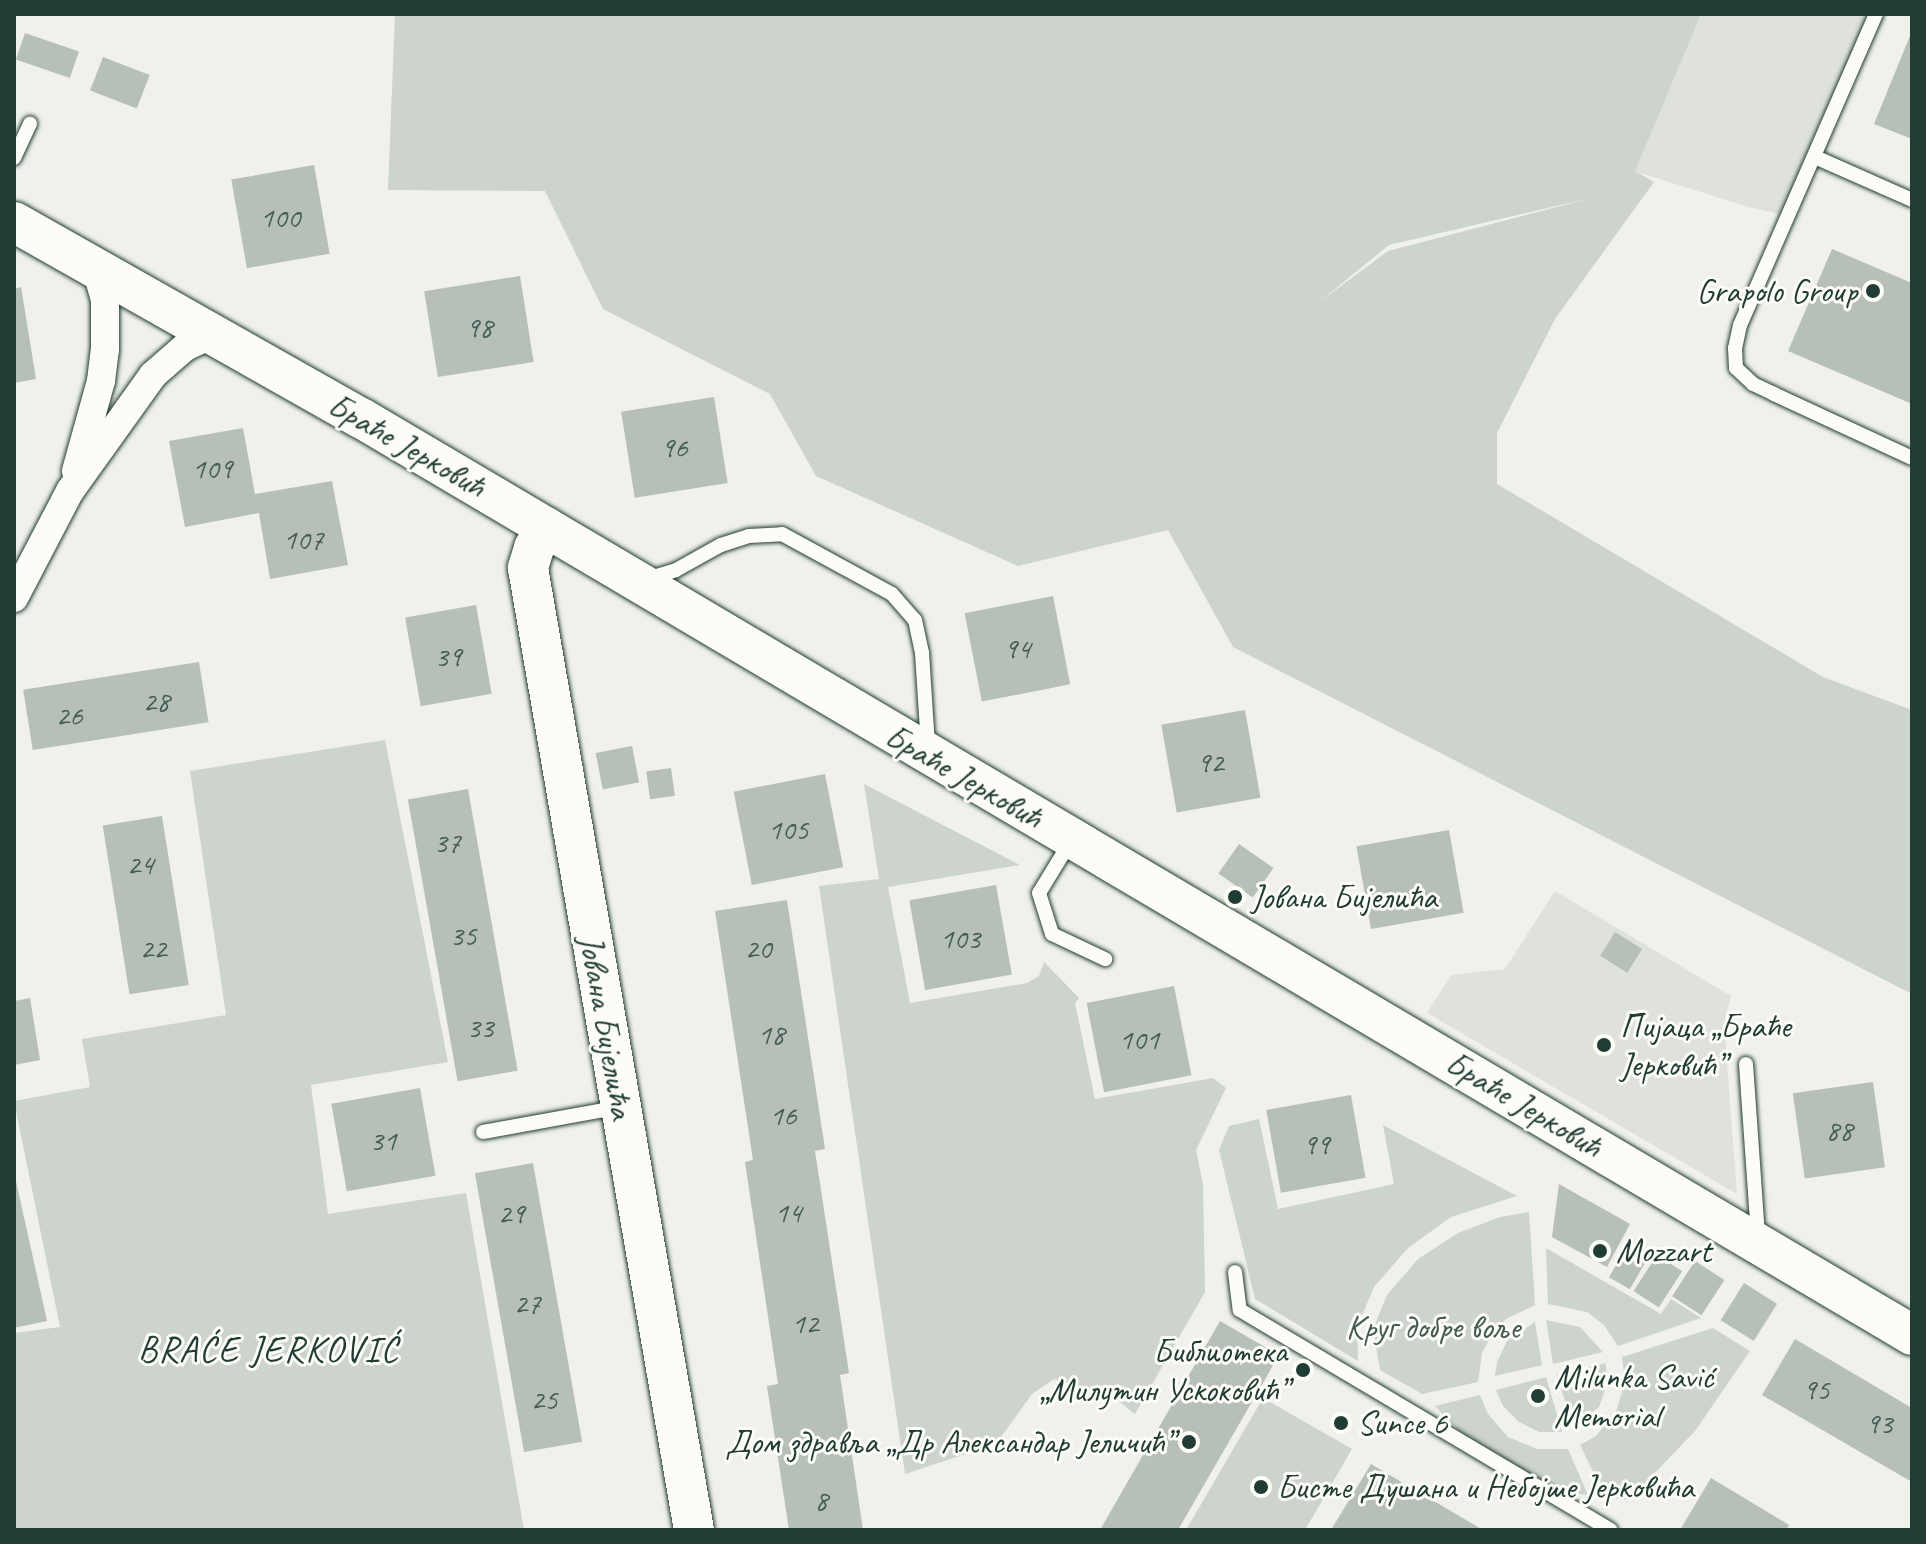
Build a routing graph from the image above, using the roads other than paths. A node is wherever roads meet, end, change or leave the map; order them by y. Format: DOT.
graph roads {
  1 [pos="1876,14"];
  2 [pos="30,124"];
  3 [pos="1815,157"];
  4 [pos="14,158"];
  5 [pos="1912,200"];
  6 [pos="14,222"];
  7 [pos="96,269"];
  8 [pos="215,333"];
  9 [pos="1912,458"];
  10 [pos="70,491"];
  11 [pos="546,527"];
  12 [pos="639,581"];
  13 [pos="16,591"];
  14 [pos="927,755"];
  15 [pos="1072,838"];
  16 [pos="1105,959"];
  17 [pos="1746,1064"];
  18 [pos="620,1107"];
  19 [pos="483,1132"];
  20 [pos="1759,1244"];
  21 [pos="1235,1272"];
  22 [pos="1912,1335"];
  23 [pos="694,1530"];
  24 [pos="1611,1530"];
  1 -- 3 [label="lane"];
  2 -- 4 [label="lane"];
  3 -- 5 [label="lane"];
  3 -- 9 [label="lane"];
  6 -- 7 [label="street, Браће Јерковић"];
  7 -- 8 [label="street, Браће Јерковић"];
  7 -- 10 [label="street"];
  8 -- 10 [label="street"];
  8 -- 11 [label="street, Браће Јерковић"];
  10 -- 13 [label="street"];
  11 -- 12 [label="street, Браће Јерковић"];
  11 -- 18 [label="street, Јована Бијелића"];
  12 -- 14 [label="street, Браће Јерковић"];
  12 -- 14 [label="lane"];
  14 -- 15 [label="street, Браће Јерковић"];
  15 -- 16 [label="lane"];
  15 -- 20 [label="street, Браће Јерковић"];
  17 -- 20 [label="lane"];
  18 -- 19 [label="lane"];
  18 -- 23 [label="street, Јована Бијелића"];
  20 -- 22 [label="street, Браће Јерковић"];
  21 -- 24 [label="lane"];
}
